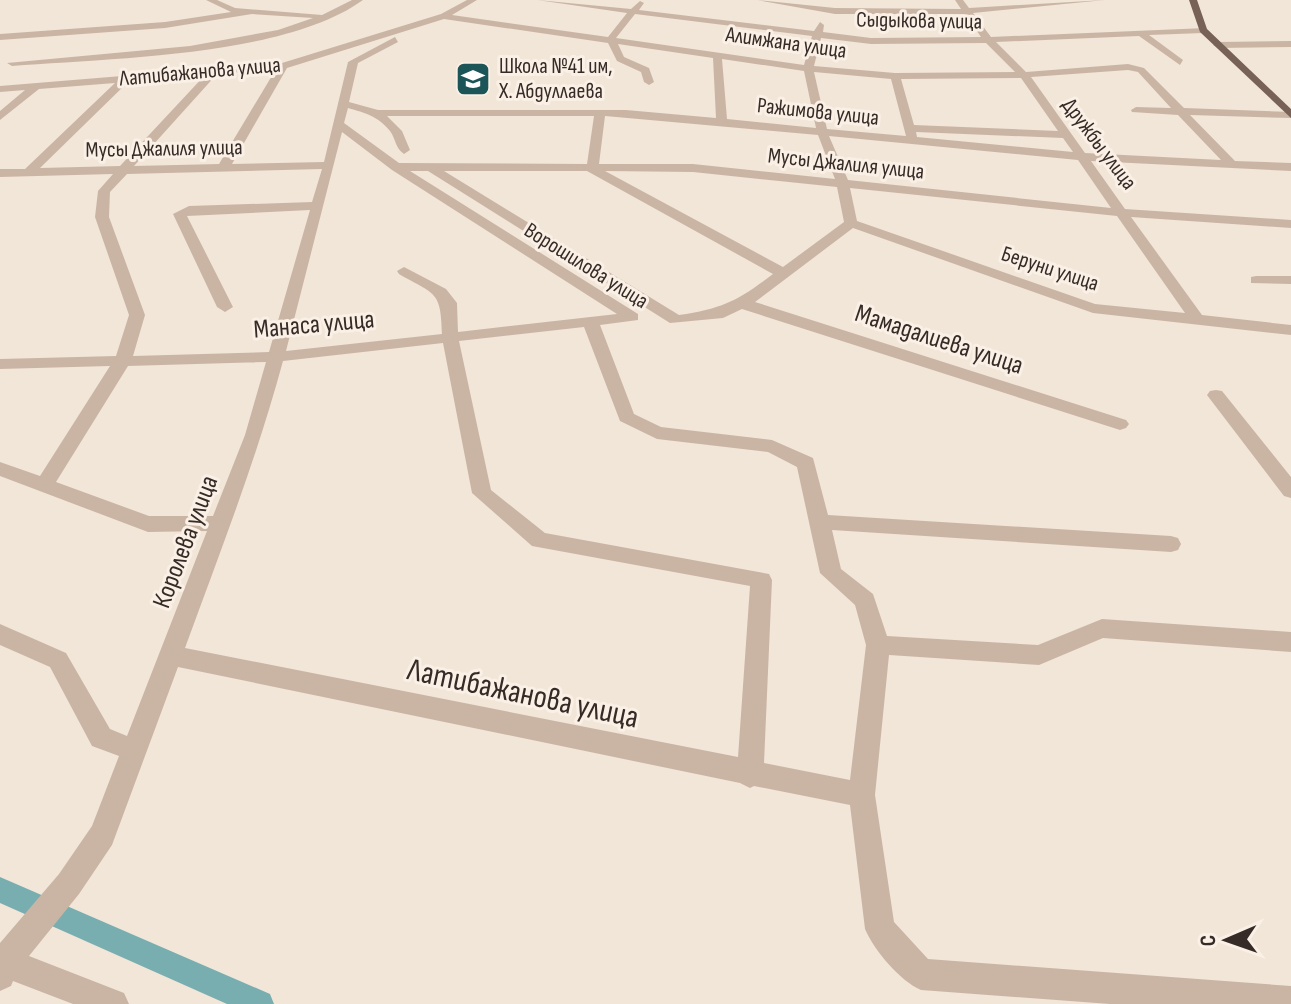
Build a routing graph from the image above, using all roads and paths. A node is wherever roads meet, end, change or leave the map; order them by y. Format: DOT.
graph roads {
  1 [pos="213,0"];
  2 [pos="359,0"];
  3 [pos="473,0"];
  4 [pos="541,0"];
  5 [pos="551,0"];
  6 [pos="642,0"];
  7 [pos="761,0"];
  8 [pos="959,0"];
  9 [pos="1101,0"];
  10 [pos="1193,0"];
  11 [pos="590,5"];
  12 [pos="634,10"];
  13 [pos="826,10"];
  14 [pos="968,11"];
  15 [pos="249,12"];
  16 [pos="530,12"];
  17 [pos="442,16"];
  18 [pos="575,16"];
  19 [pos="327,17"];
  20 [pos="1203,30"];
  21 [pos="816,34"];
  22 [pos="1142,34"];
  23 [pos="0,38"];
  24 [pos="611,39"];
  25 [pos="988,40"];
  26 [pos="1291,44"];
  27 [pos="1218,45"];
  28 [pos="717,54"];
  29 [pos="1180,62"];
  30 [pos="12,63"];
  31 [pos="283,66"];
  32 [pos="808,69"];
  33 [pos="214,72"];
  34 [pos="1024,75"];
  35 [pos="895,76"];
  36 [pos="125,79"];
  37 [pos="649,82"];
  38 [pos="36,86"];
  39 [pos="5,88"];
  40 [pos="341,103"];
  41 [pos="1136,110"];
  42 [pos="378,113"];
  43 [pos="1180,113"];
  44 [pos="600,115"];
  45 [pos="1291,115"];
  46 [pos="0,117"];
  47 [pos="722,121"];
  48 [pos="338,124"];
  49 [pos="909,128"];
  50 [pos="823,134"];
  51 [pos="1068,135"];
  52 [pos="913,142"];
  53 [pos="404,150"];
  54 [pos="1085,157"];
  55 [pos="329,165"];
  56 [pos="1232,165"];
  57 [pos="396,167"];
  58 [pos="1291,167"];
  59 [pos="223,168"];
  60 [pos="433,169"];
  61 [pos="592,169"];
  62 [pos="124,170"];
  63 [pos="0,173"];
  64 [pos="28,173"];
  65 [pos="843,183"];
  66 [pos="317,206"];
  67 [pos="1125,213"];
  68 [pos="851,223"];
  69 [pos="1284,224"];
  70 [pos="1291,236"];
  71 [pos="404,271"];
  72 [pos="782,273"];
  73 [pos="1256,280"];
  74 [pos="1291,280"];
  75 [pos="747,301"];
  76 [pos="225,307"];
  77 [pos="632,317"];
  78 [pos="1197,320"];
  79 [pos="590,321"];
  80 [pos="1291,330"];
  81 [pos="450,337"];
  82 [pos="276,357"];
  83 [pos="124,358"];
  84 [pos="0,364"];
  85 [pos="1216,395"];
  86 [pos="1120,424"];
  87 [pos="0,469"];
  88 [pos="44,485"];
  89 [pos="1291,491"];
  90 [pos="819,522"];
  91 [pos="223,523"];
  92 [pos="1171,544"];
  93 [pos="0,634"];
  94 [pos="1291,642"];
  95 [pos="878,645"];
  96 [pos="170,655"];
  97 [pos="134,750"];
  98 [pos="750,775"];
  99 [pos="862,795"];
  100 [pos="7,959"];
  101 [pos="1291,1002"];
  102 [pos="113,1004"];
  1 -- 15 [label="street"];
  2 -- 19 [label="street"];
  3 -- 17 [label="street, Королева улица"];
  4 -- 5 [label="street, Сыдыкова улица"];
  5 -- 11 [label="street, Сыдыкова улица"];
  5 -- 16 [label="street"];
  6 -- 12 [label="street"];
  7 -- 13 [label="street"];
  8 -- 14 [label="street, Дружбы улица"];
  9 -- 14 [label="street"];
  10 -- 20 [label="main road"];
  11 -- 12 [label="street, Сыдыкова улица"];
  11 -- 18 [label="street"];
  12 -- 21 [label="street, Сыдыкова улица"];
  12 -- 24 [label="street"];
  13 -- 14 [label="street"];
  13 -- 21 [label="street"];
  14 -- 25 [label="street, Дружбы улица"];
  15 -- 19 [label="street"];
  15 -- 23 [label="street"];
  17 -- 24 [label="street, Алимжана улица"];
  17 -- 31 [label="street, Латибажанова улица"];
  17 -- 40 [label="street, Королева улица"];
  19 -- 30 [label="street"];
  20 -- 22 [label="street, Сыдыкова улица"];
  20 -- 27 [label="main road"];
  21 -- 25 [label="street, Сыдыкова улица"];
  21 -- 32 [label="street"];
  22 -- 25 [label="street, Сыдыкова улица"];
  22 -- 29 [label="street"];
  23 -- 30 [label="street"];
  24 -- 28 [label="street, Алимжана улица"];
  24 -- 37 [label="street"];
  25 -- 34 [label="street, Дружбы улица"];
  26 -- 27 [label="street"];
  27 -- 45 [label="main road"];
  28 -- 32 [label="street, Алимжана улица"];
  28 -- 47 [label="street"];
  30 -- 39 [label="street"];
  31 -- 33 [label="street, Латибажанова улица"];
  31 -- 59 [label="street"];
  32 -- 35 [label="street, Алимжана улица"];
  32 -- 50 [label="street"];
  33 -- 36 [label="street, Латибажанова улица"];
  33 -- 62 [label="street"];
  34 -- 35 [label="street, Алимжана улица"];
  34 -- 43 [label="street, Алимжана улица"];
  34 -- 51 [label="street, Дружбы улица"];
  35 -- 49 [label="street"];
  36 -- 38 [label="street, Латибажанова улица"];
  36 -- 64 [label="street"];
  38 -- 39 [label="street, Латибажанова улица"];
  38 -- 46 [label="street"];
  40 -- 42 [label="street, Ражимова улица"];
  40 -- 48 [label="street, Королева улица"];
  41 -- 43 [label="street"];
  42 -- 44 [label="street, Ражимова улица"];
  42 -- 53 [label="street"];
  43 -- 45 [label="street"];
  43 -- 56 [label="street"];
  44 -- 47 [label="street, Ражимова улица"];
  44 -- 61 [label="street"];
  47 -- 50 [label="street, Ражимова улица"];
  48 -- 55 [label="street, Королева улица"];
  48 -- 57 [label="street, Ворошилова улица"];
  49 -- 51 [label="street"];
  49 -- 52 [label="street"];
  50 -- 52 [label="street, Ражимова улица"];
  50 -- 65 [label="street"];
  51 -- 54 [label="street, Дружбы улица"];
  52 -- 54 [label="street, Ражимова улица"];
  54 -- 56 [label="street, Ражимова улица"];
  54 -- 67 [label="street, Дружбы улица"];
  55 -- 59 [label="street, Мусы Джалиля улица"];
  55 -- 66 [label="street, Королева улица"];
  56 -- 58 [label="street, Ражимова улица"];
  57 -- 60 [label="street, Мусы Джалиля улица"];
  57 -- 77 [label="street, Ворошилова улица"];
  59 -- 62 [label="street, Мусы Джалиля улица"];
  60 -- 61 [label="street, Мусы Джалиля улица"];
  60 -- 75 [label="street, Ворошилова улица"];
  61 -- 65 [label="street, Мусы Джалиля улица"];
  61 -- 72 [label="street"];
  62 -- 64 [label="street, Мусы Джалиля улица"];
  62 -- 83 [label="street"];
  63 -- 64 [label="street, Мусы Джалиля улица"];
  65 -- 67 [label="street, Мусы Джалиля улица"];
  65 -- 68 [label="street"];
  66 -- 76 [label="street"];
  66 -- 82 [label="street, Королева улица"];
  67 -- 69 [label="street, Мусы Джалиля улица"];
  67 -- 78 [label="street, Дружбы улица"];
  68 -- 72 [label="street"];
  68 -- 78 [label="street, Беруни улица"];
  69 -- 70 [label="street"];
  71 -- 81 [label="street"];
  72 -- 75 [label="street"];
  73 -- 74 [label="street"];
  75 -- 86 [label="street, Мамадалиева улица"];
  77 -- 79 [label="street, Манаса улица"];
  78 -- 80 [label="street, Беруни улица"];
  79 -- 81 [label="street, Манаса улица"];
  79 -- 90 [label="street, Ворошилова улица"];
  81 -- 82 [label="street, Манаса улица"];
  81 -- 98 [label="street"];
  82 -- 83 [label="street, Манаса улица"];
  82 -- 91 [label="street, Королева улица"];
  83 -- 84 [label="street, Манаса улица"];
  83 -- 88 [label="street"];
  85 -- 89 [label="street"];
  87 -- 88 [label="street"];
  88 -- 91 [label="street"];
  90 -- 92 [label="street"];
  90 -- 95 [label="street, Ворошилова улица"];
  91 -- 96 [label="street, Королева улица"];
  93 -- 97 [label="street"];
  94 -- 95 [label="street"];
  95 -- 99 [label="street, Ворошилова улица"];
  96 -- 97 [label="street, Королева улица"];
  96 -- 98 [label="street, Латибажанова улица"];
  97 -- 100 [label="street, Королева улица"];
  98 -- 99 [label="street, Латибажанова улица"];
  99 -- 101 [label="street, Ворошилова улица"];
  100 -- 102 [label="street"];
}
